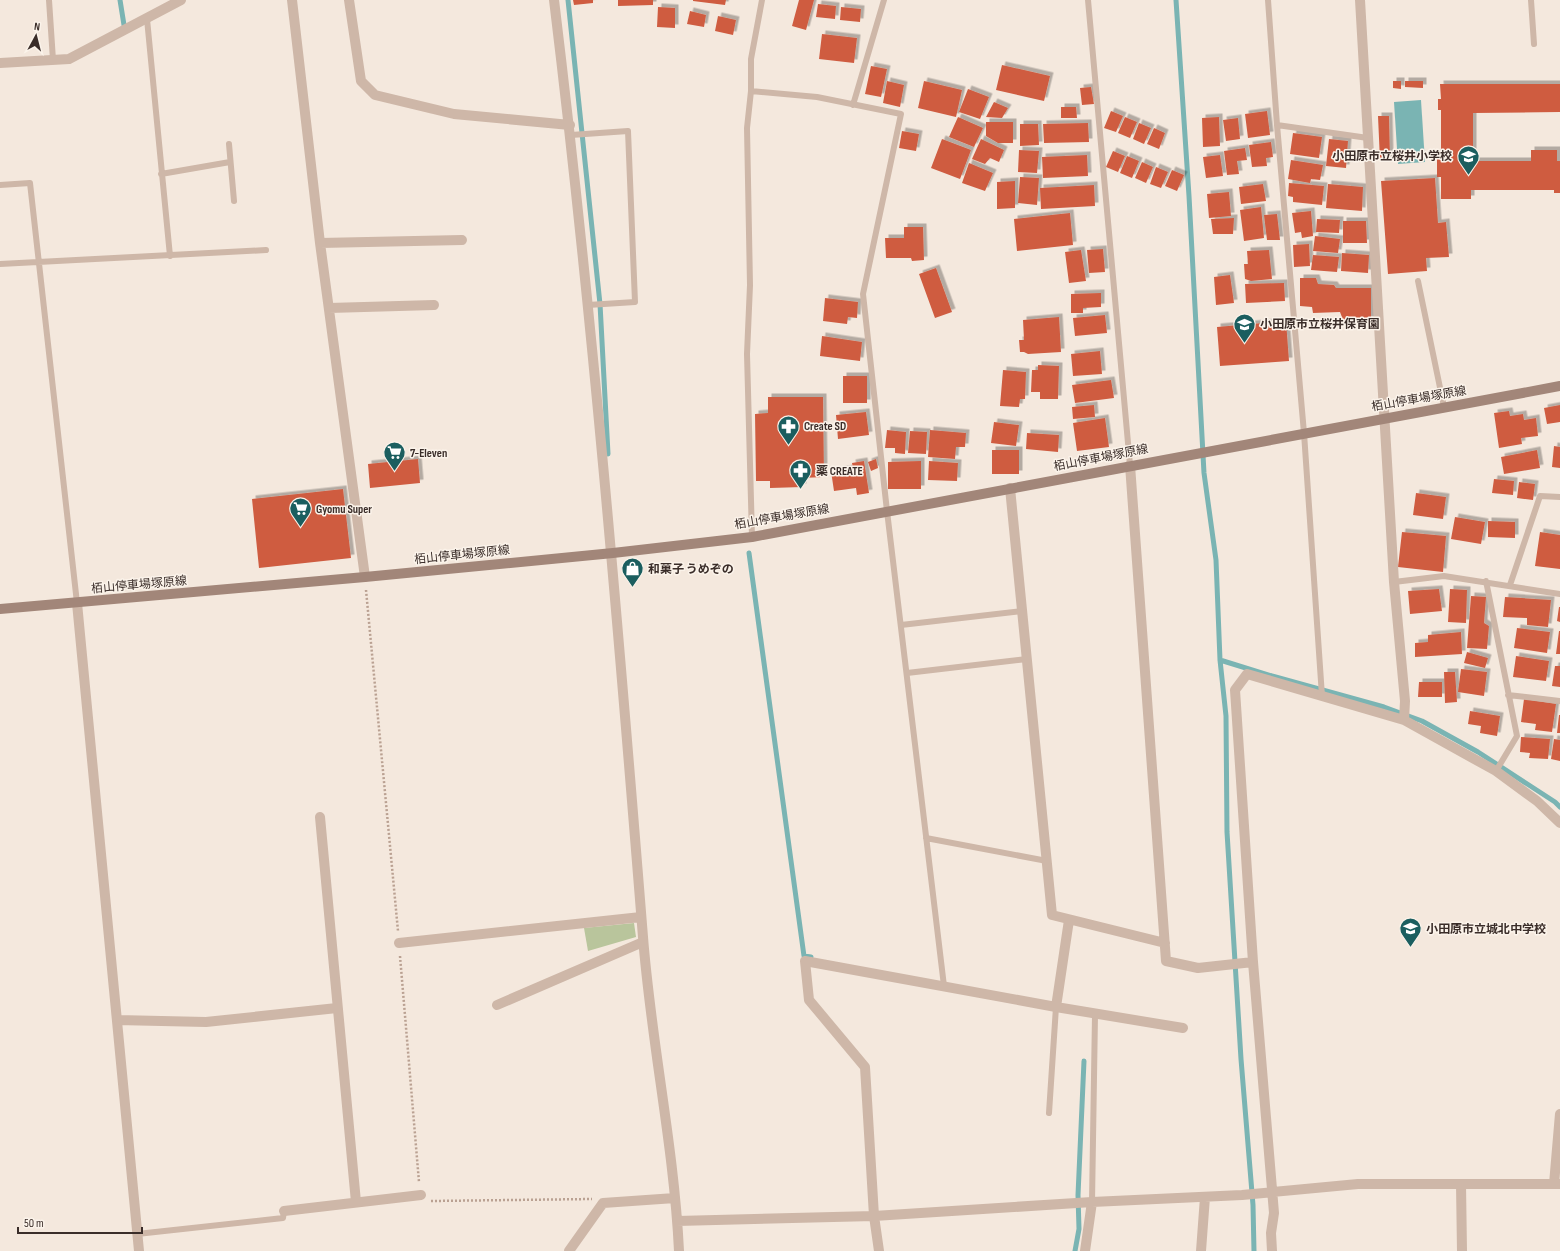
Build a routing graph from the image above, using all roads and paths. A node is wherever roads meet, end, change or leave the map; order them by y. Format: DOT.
graph roads {
  1 [pos="49,0"];
  2 [pos="182,0"];
  3 [pos="292,0"];
  4 [pos="349,0"];
  5 [pos="554,0"];
  6 [pos="762,0"];
  7 [pos="884,0"];
  8 [pos="1088,0"];
  9 [pos="1268,0"];
  10 [pos="1360,0"];
  11 [pos="1531,0"];
  12 [pos="147,19"];
  13 [pos="1534,44"];
  14 [pos="53,60"];
  15 [pos="0,63"];
  16 [pos="751,90"];
  17 [pos="853,105"];
  18 [pos="1277,124"];
  19 [pos="570,130"];
  20 [pos="1368,138"];
  21 [pos="228,144"];
  22 [pos="230,162"];
  23 [pos="161,174"];
  24 [pos="0,185"];
  25 [pos="234,201"];
  26 [pos="462,240"];
  27 [pos="320,243"];
  28 [pos="266,250"];
  29 [pos="170,256"];
  30 [pos="40,262"];
  31 [pos="0,264"];
  32 [pos="1418,281"];
  33 [pos="434,305"];
  34 [pos="588,305"];
  35 [pos="329,308"];
  36 [pos="1560,386"];
  37 [pos="1444,407"];
  38 [pos="1386,418"];
  39 [pos="1304,433"];
  40 [pos="1130,465"];
  41 [pos="1010,488"];
  42 [pos="1560,497"];
  43 [pos="887,511"];
  44 [pos="752,537"];
  45 [pos="612,553"];
  46 [pos="365,577"];
  47 [pos="1486,581"];
  48 [pos="1394,582"];
  49 [pos="1510,585"];
  50 [pos="1560,594"];
  51 [pos="78,603"];
  52 [pos="0,609"];
  53 [pos="1022,611"];
  54 [pos="901,625"];
  55 [pos="1027,659"];
  56 [pos="907,673"];
  57 [pos="1508,695"];
  58 [pos="1322,696"];
  59 [pos="1560,701"];
  60 [pos="1404,720"];
  61 [pos="1496,771"];
  62 [pos="320,817"];
  63 [pos="1560,823"];
  64 [pos="926,838"];
  65 [pos="1047,861"];
  66 [pos="642,917"];
  67 [pos="1069,920"];
  68 [pos="398,942"];
  69 [pos="643,942"];
  70 [pos="1165,943"];
  71 [pos="1253,962"];
  72 [pos="944,986"];
  73 [pos="497,1005"];
  74 [pos="1056,1007"];
  75 [pos="338,1008"];
  76 [pos="1095,1015"];
  77 [pos="117,1020"];
  78 [pos="1183,1028"];
  79 [pos="1049,1114"];
  80 [pos="1560,1114"];
  81 [pos="1461,1184"];
  82 [pos="1557,1184"];
  83 [pos="1271,1192"];
  84 [pos="420,1196"];
  85 [pos="1205,1197"];
  86 [pos="675,1198"];
  87 [pos="356,1202"];
  88 [pos="1092,1202"];
  89 [pos="603,1203"];
  90 [pos="284,1211"];
  91 [pos="874,1216"];
  92 [pos="677,1221"];
  93 [pos="137,1234"];
  94 [pos="139,1251"];
  95 [pos="569,1251"];
  96 [pos="679,1251"];
  97 [pos="879,1251"];
  98 [pos="1085,1251"];
  99 [pos="1201,1251"];
  100 [pos="1272,1251"];
  101 [pos="1462,1251"];
  1 -- 14 [label="lane"];
  2 -- 12 [label="street"];
  3 -- 27 [label="street"];
  4 -- 19 [label="street"];
  5 -- 19 [label="street"];
  6 -- 16 [label="lane"];
  7 -- 17 [label="lane"];
  8 -- 40 [label="lane"];
  9 -- 18 [label="lane"];
  10 -- 20 [label="street"];
  11 -- 13 [label="lane"];
  12 -- 14 [label="street"];
  12 -- 23 [label="lane"];
  14 -- 15 [label="street"];
  16 -- 17 [label="lane"];
  16 -- 44 [label="lane"];
  17 -- 43 [label="lane"];
  18 -- 20 [label="lane"];
  18 -- 39 [label="lane"];
  19 -- 34 [label="street"];
  19 -- 34 [label="lane"];
  20 -- 38 [label="street"];
  21 -- 22 [label="lane"];
  22 -- 23 [label="lane"];
  22 -- 25 [label="lane"];
  23 -- 29 [label="lane"];
  24 -- 30 [label="lane"];
  26 -- 27 [label="street"];
  27 -- 35 [label="street"];
  28 -- 29 [label="lane"];
  29 -- 30 [label="lane"];
  30 -- 31 [label="lane"];
  30 -- 51 [label="lane"];
  32 -- 37 [label="lane"];
  33 -- 35 [label="street"];
  34 -- 45 [label="street"];
  35 -- 46 [label="street"];
  36 -- 37 [label="main road, 栢山停車場塚原線"];
  37 -- 38 [label="main road, 栢山停車場塚原線"];
  38 -- 39 [label="main road, 栢山停車場塚原線"];
  38 -- 48 [label="street"];
  39 -- 40 [label="main road, 栢山停車場塚原線"];
  39 -- 58 [label="lane"];
  40 -- 41 [label="main road, 栢山停車場塚原線"];
  40 -- 70 [label="street"];
  41 -- 43 [label="main road, 栢山停車場塚原線"];
  41 -- 53 [label="street"];
  42 -- 49 [label="lane"];
  43 -- 44 [label="main road, 栢山停車場塚原線"];
  43 -- 54 [label="lane"];
  44 -- 45 [label="main road, 栢山停車場塚原線"];
  45 -- 46 [label="main road, 栢山停車場塚原線"];
  45 -- 66 [label="street"];
  46 -- 51 [label="main road, 栢山停車場塚原線"];
  46 -- 68 [label="path"];
  47 -- 48 [label="lane"];
  47 -- 49 [label="lane"];
  47 -- 57 [label="lane"];
  48 -- 60 [label="street"];
  49 -- 50 [label="lane"];
  51 -- 52 [label="main road, 栢山停車場塚原線"];
  51 -- 77 [label="street"];
  53 -- 54 [label="lane"];
  53 -- 55 [label="street"];
  54 -- 56 [label="lane"];
  55 -- 56 [label="lane"];
  55 -- 65 [label="street"];
  56 -- 64 [label="lane"];
  57 -- 59 [label="lane"];
  57 -- 61 [label="lane"];
  58 -- 60 [label="street"];
  58 -- 71 [label="street"];
  60 -- 61 [label="street"];
  61 -- 63 [label="street"];
  62 -- 75 [label="street"];
  64 -- 65 [label="lane"];
  64 -- 72 [label="lane"];
  65 -- 67 [label="street"];
  66 -- 68 [label="street"];
  66 -- 69 [label="street"];
  67 -- 70 [label="street"];
  67 -- 74 [label="street"];
  68 -- 84 [label="path"];
  69 -- 73 [label="street"];
  69 -- 86 [label="street"];
  70 -- 71 [label="street"];
  71 -- 83 [label="street"];
  72 -- 74 [label="street"];
  72 -- 91 [label="street"];
  74 -- 76 [label="street"];
  74 -- 79 [label="lane"];
  75 -- 77 [label="street"];
  75 -- 87 [label="street"];
  76 -- 78 [label="street"];
  76 -- 88 [label="lane"];
  77 -- 93 [label="street"];
  80 -- 82 [label="street"];
  81 -- 82 [label="street"];
  81 -- 83 [label="street"];
  81 -- 101 [label="street"];
  83 -- 85 [label="street"];
  83 -- 100 [label="street"];
  84 -- 87 [label="street"];
  84 -- 89 [label="path"];
  85 -- 88 [label="street"];
  85 -- 99 [label="street"];
  86 -- 89 [label="street"];
  86 -- 92 [label="street"];
  87 -- 90 [label="street"];
  88 -- 91 [label="street"];
  88 -- 98 [label="street"];
  89 -- 95 [label="street"];
  90 -- 93 [label="lane"];
  91 -- 92 [label="street"];
  91 -- 97 [label="street"];
  92 -- 96 [label="street"];
  93 -- 94 [label="street"];
}
